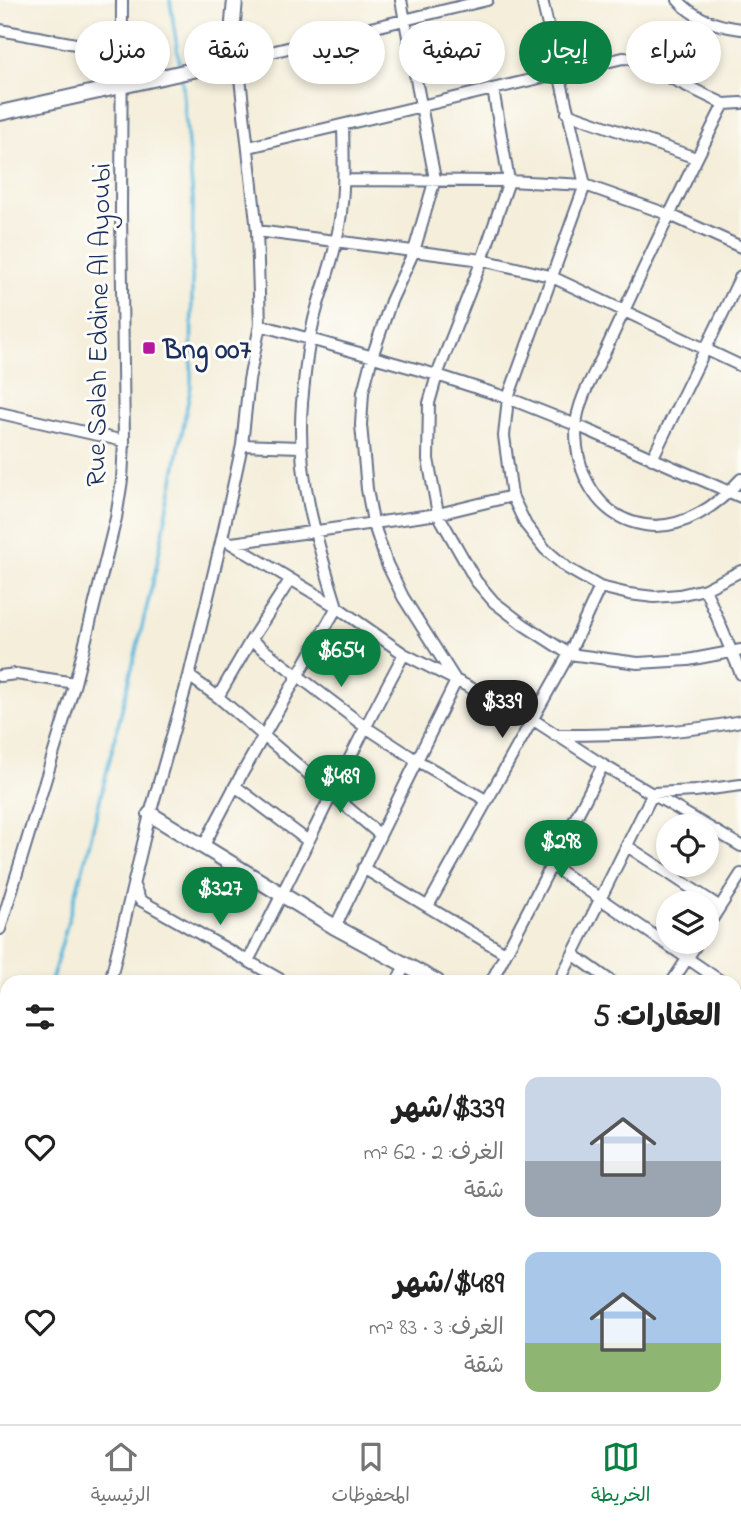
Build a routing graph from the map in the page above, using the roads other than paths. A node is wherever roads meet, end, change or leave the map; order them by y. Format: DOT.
graph roads {
  1 [pos="122,0"];
  2 [pos="235,0"];
  3 [pos="401,0"];
  4 [pos="487,0"];
  5 [pos="542,0"];
  6 [pos="678,0"];
  7 [pos="406,20"];
  8 [pos="123,21"];
  9 [pos="233,21"];
  10 [pos="547,21"];
  11 [pos="741,29"];
  12 [pos="0,30"];
  13 [pos="75,44"];
  14 [pos="274,51"];
  15 [pos="612,61"];
  16 [pos="184,73"];
  17 [pos="519,83"];
  18 [pos="123,84"];
  19 [pos="241,84"];
  20 [pos="560,84"];
  21 [pos="123,87"];
  22 [pos="493,89"];
  23 [pos="741,103"];
  24 [pos="724,104"];
  25 [pos="422,107"];
  26 [pos="0,113"];
  27 [pos="567,113"];
  28 [pos="343,125"];
  29 [pos="249,147"];
  30 [pos="696,158"];
  31 [pos="435,179"];
  32 [pos="344,180"];
  33 [pos="509,181"];
  34 [pos="585,185"];
  35 [pos="670,215"];
  36 [pos="257,230"];
  37 [pos="337,242"];
  38 [pos="741,247"];
  39 [pos="414,251"];
  40 [pos="482,260"];
  41 [pos="550,276"];
  42 [pos="741,276"];
  43 [pos="625,309"];
  44 [pos="260,325"];
  45 [pos="311,338"];
  46 [pos="704,348"];
  47 [pos="372,358"];
  48 [pos="741,366"];
  49 [pos="437,375"];
  50 [pos="508,398"];
  51 [pos="0,413"];
  52 [pos="576,425"];
  53 [pos="124,441"];
  54 [pos="242,445"];
  55 [pos="301,447"];
  56 [pos="652,459"];
  57 [pos="741,479"];
  58 [pos="729,493"];
  59 [pos="512,496"];
  60 [pos="741,497"];
  61 [pos="439,514"];
  62 [pos="373,522"];
  63 [pos="313,530"];
  64 [pos="227,540"];
  65 [pos="741,571"];
  66 [pos="290,580"];
  67 [pos="600,587"];
  68 [pos="705,589"];
  69 [pos="337,607"];
  70 [pos="251,640"];
  71 [pos="737,652"];
  72 [pos="404,654"];
  73 [pos="569,654"];
  74 [pos="741,674"];
  75 [pos="0,676"];
  76 [pos="189,676"];
  77 [pos="298,677"];
  78 [pos="456,681"];
  79 [pos="75,682"];
  80 [pos="218,697"];
  81 [pos="532,719"];
  82 [pos="741,721"];
  83 [pos="364,726"];
  84 [pos="555,735"];
  85 [pos="263,736"];
  86 [pos="416,760"];
  87 [pos="603,765"];
  88 [pos="741,785"];
  89 [pos="235,786"];
  90 [pos="653,793"];
  91 [pos="334,794"];
  92 [pos="486,800"];
  93 [pos="150,814"];
  94 [pos="379,834"];
  95 [pos="308,841"];
  96 [pos="627,846"];
  97 [pos="741,846"];
  98 [pos="203,847"];
  99 [pos="551,865"];
  100 [pos="363,868"];
  101 [pos="741,874"];
  102 [pos="134,886"];
  103 [pos="282,895"];
  104 [pos="602,898"];
  105 [pos="428,906"];
  106 [pos="720,907"];
  107 [pos="335,927"];
  108 [pos="0,929"];
  109 [pos="505,953"];
  110 [pos="690,954"];
  111 [pos="574,955"];
  112 [pos="686,959"];
  113 [pos="248,961"];
  114 [pos="405,965"];
  115 [pos="112,975"];
  116 [pos="273,975"];
  117 [pos="400,975"];
  118 [pos="424,975"];
  119 [pos="494,975"];
  120 [pos="563,975"];
  121 [pos="602,975"];
  122 [pos="676,975"];
  123 [pos="711,975"];
  1 -- 8 [label="street, Rue Salah Eddine Al Ayoubi"];
  2 -- 9 [label="street"];
  3 -- 7 [label="street"];
  4 -- 7 [label="street"];
  5 -- 10 [label="street"];
  6 -- 11 [label="street"];
  7 -- 14 [label="street"];
  7 -- 25 [label="street"];
  12 -- 13 [label="street"];
  15 -- 24 [label="street"];
  16 -- 21 [label="street"];
  17 -- 22 [label="street"];
  18 -- 21 [label="street, Rue Salah Eddine Al Ayoubi"];
  19 -- 29 [label="street"];
  20 -- 27 [label="street"];
  21 -- 26 [label="street"];
  21 -- 53 [label="street, Rue Salah Eddine Al Ayoubi"];
  22 -- 25 [label="street"];
  22 -- 33 [label="street"];
  23 -- 24 [label="street"];
  24 -- 30 [label="street"];
  25 -- 28 [label="street"];
  25 -- 31 [label="street"];
  27 -- 30 [label="street"];
  27 -- 34 [label="street"];
  28 -- 29 [label="street"];
  28 -- 32 [label="street"];
  29 -- 36 [label="street"];
  30 -- 35 [label="street"];
  31 -- 32 [label="street"];
  31 -- 33 [label="street"];
  31 -- 39 [label="street"];
  32 -- 37 [label="street"];
  33 -- 34 [label="street"];
  33 -- 40 [label="street"];
  34 -- 35 [label="street"];
  34 -- 41 [label="street"];
  35 -- 38 [label="street"];
  35 -- 43 [label="street"];
  36 -- 37 [label="street"];
  36 -- 44 [label="street"];
  37 -- 39 [label="street"];
  37 -- 45 [label="street"];
  39 -- 40 [label="street"];
  39 -- 47 [label="street"];
  40 -- 41 [label="street"];
  40 -- 49 [label="street"];
  41 -- 43 [label="street"];
  41 -- 50 [label="street"];
  42 -- 46 [label="street"];
  43 -- 46 [label="street"];
  43 -- 52 [label="street"];
  44 -- 45 [label="street"];
  44 -- 54 [label="street"];
  45 -- 47 [label="street"];
  45 -- 55 [label="street"];
  46 -- 48 [label="street"];
  46 -- 56 [label="street"];
  47 -- 49 [label="street"];
  47 -- 62 [label="street"];
  49 -- 50 [label="street"];
  49 -- 61 [label="street"];
  50 -- 52 [label="street"];
  50 -- 59 [label="street"];
  51 -- 53 [label="street"];
  52 -- 56 [label="street"];
  52 -- 58 [label="street"];
  53 -- 79 [label="street, Rue Salah Eddine Al Ayoubi"];
  54 -- 55 [label="street"];
  54 -- 64 [label="street"];
  55 -- 63 [label="street"];
  56 -- 58 [label="street"];
  57 -- 58 [label="street"];
  58 -- 60 [label="street"];
  59 -- 61 [label="street"];
  59 -- 67 [label="street"];
  61 -- 62 [label="street"];
  61 -- 73 [label="street"];
  62 -- 63 [label="street"];
  62 -- 78 [label="street"];
  63 -- 64 [label="street"];
  63 -- 69 [label="street"];
  64 -- 66 [label="street"];
  64 -- 76 [label="street"];
  65 -- 68 [label="street"];
  66 -- 69 [label="street"];
  66 -- 70 [label="street"];
  67 -- 68 [label="street"];
  67 -- 73 [label="street"];
  68 -- 71 [label="street"];
  69 -- 72 [label="street"];
  69 -- 77 [label="street"];
  70 -- 77 [label="street"];
  70 -- 80 [label="street"];
  71 -- 73 [label="street"];
  71 -- 74 [label="street"];
  72 -- 78 [label="street"];
  72 -- 83 [label="street"];
  73 -- 81 [label="street"];
  75 -- 79 [label="street"];
  76 -- 80 [label="street"];
  76 -- 93 [label="street"];
  77 -- 83 [label="street"];
  77 -- 85 [label="street"];
  78 -- 81 [label="street"];
  78 -- 86 [label="street"];
  79 -- 108 [label="street, Rue Salah Eddine Al Ayoubi"];
  80 -- 85 [label="street"];
  81 -- 84 [label="street"];
  81 -- 92 [label="street"];
  82 -- 84 [label="street"];
  83 -- 86 [label="street"];
  83 -- 91 [label="street"];
  84 -- 87 [label="street"];
  85 -- 89 [label="street"];
  85 -- 91 [label="street"];
  86 -- 92 [label="street"];
  86 -- 94 [label="street"];
  87 -- 90 [label="street"];
  87 -- 99 [label="street"];
  88 -- 90 [label="street"];
  89 -- 95 [label="street"];
  89 -- 98 [label="street"];
  90 -- 96 [label="street"];
  90 -- 97 [label="street"];
  91 -- 94 [label="street"];
  91 -- 95 [label="street"];
  92 -- 105 [label="street"];
  93 -- 98 [label="street"];
  93 -- 102 [label="street"];
  94 -- 100 [label="street"];
  95 -- 103 [label="street"];
  96 -- 104 [label="street"];
  96 -- 106 [label="street"];
  98 -- 103 [label="street"];
  99 -- 104 [label="street"];
  99 -- 109 [label="street"];
  100 -- 105 [label="street"];
  100 -- 107 [label="street"];
  101 -- 106 [label="street"];
  102 -- 113 [label="street"];
  102 -- 115 [label="street"];
  103 -- 107 [label="street"];
  103 -- 113 [label="street"];
  104 -- 111 [label="street"];
  104 -- 112 [label="street"];
  105 -- 109 [label="street"];
  107 -- 114 [label="street"];
  109 -- 119 [label="street"];
  110 -- 112 [label="street"];
  111 -- 120 [label="street"];
  111 -- 121 [label="street"];
  112 -- 122 [label="street"];
  112 -- 123 [label="street"];
  113 -- 116 [label="street"];
  114 -- 117 [label="street"];
  114 -- 118 [label="street"];
}
